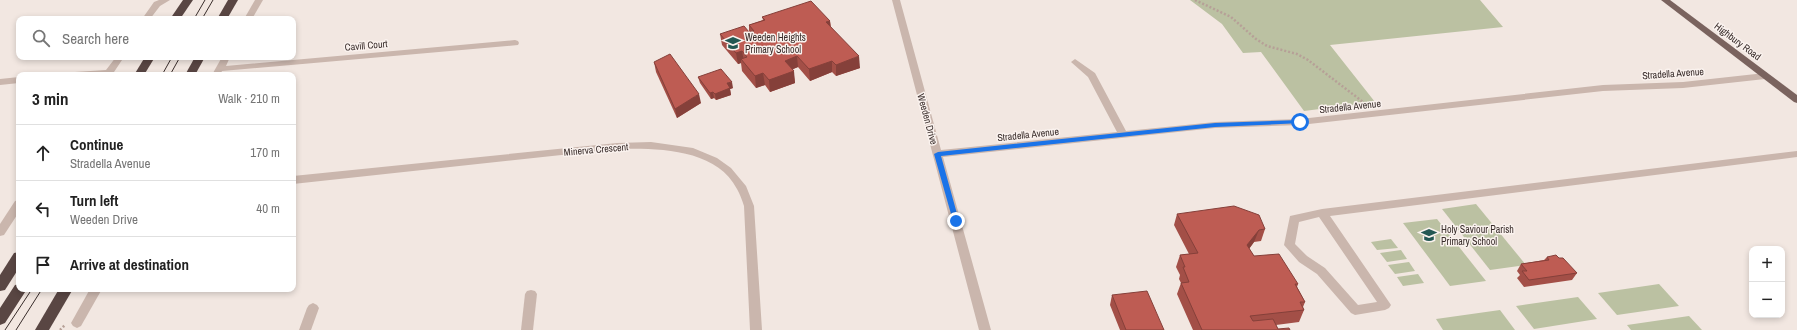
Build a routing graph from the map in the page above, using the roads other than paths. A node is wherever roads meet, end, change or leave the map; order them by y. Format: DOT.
graph roads {
  1 [pos="166,0"];
  2 [pos="188,0"];
  3 [pos="233,0"];
  4 [pos="259,0"];
  5 [pos="896,0"];
  6 [pos="1665,0"];
  7 [pos="148,16"];
  8 [pos="177,16"];
  9 [pos="224,16"];
  10 [pos="250,16"];
  11 [pos="516,43"];
  12 [pos="118,60"];
  13 [pos="148,60"];
  14 [pos="198,60"];
  15 [pos="224,60"];
  16 [pos="1075,62"];
  17 [pos="110,72"];
  18 [pos="141,72"];
  19 [pos="192,72"];
  20 [pos="218,72"];
  21 [pos="1765,76"];
  22 [pos="16,80"];
  23 [pos="0,82"];
  24 [pos="1797,100"];
  25 [pos="1123,135"];
  26 [pos="938,154"];
  27 [pos="1797,154"];
  28 [pos="296,180"];
  29 [pos="16,208"];
  30 [pos="1322,213"];
  31 [pos="0,232"];
  32 [pos="16,262"];
  33 [pos="0,286"];
  34 [pos="18,292"];
  35 [pos="64,292"];
  36 [pos="94,292"];
  37 [pos="532,294"];
  38 [pos="313,308"];
  39 [pos="0,319"];
  40 [pos="77,323"];
  41 [pos="42,330"];
  42 [pos="305,330"];
  43 [pos="527,330"];
  44 [pos="756,330"];
  45 [pos="985,330"];
  1 -- 7 [label="street"];
  2 -- 8 [label="highway"];
  3 -- 9 [label="highway"];
  4 -- 10 [label="street"];
  5 -- 26 [label="street, Weeden Drive"];
  6 -- 21 [label="main road, Highbury Road"];
  11 -- 20 [label="street, Cavill Court"];
  12 -- 17 [label="street"];
  13 -- 18 [label="highway"];
  14 -- 19 [label="highway"];
  15 -- 20 [label="street"];
  16 -- 25 [label="street"];
  21 -- 24 [label="main road, Highbury Road"];
  21 -- 25 [label="street, Stradella Avenue"];
  22 -- 23 [label="street"];
  25 -- 26 [label="street, Stradella Avenue"];
  26 -- 45 [label="street, Weeden Drive"];
  27 -- 30 [label="street"];
  28 -- 44 [label="street, Minerva Crescent"];
  29 -- 31 [label="street"];
  30 -- 30 [label="street"];
  32 -- 33 [label="highway"];
  34 -- 39 [label="highway"];
  35 -- 41 [label="highway"];
  36 -- 40 [label="street"];
  37 -- 43 [label="street"];
  38 -- 42 [label="street"];
}
